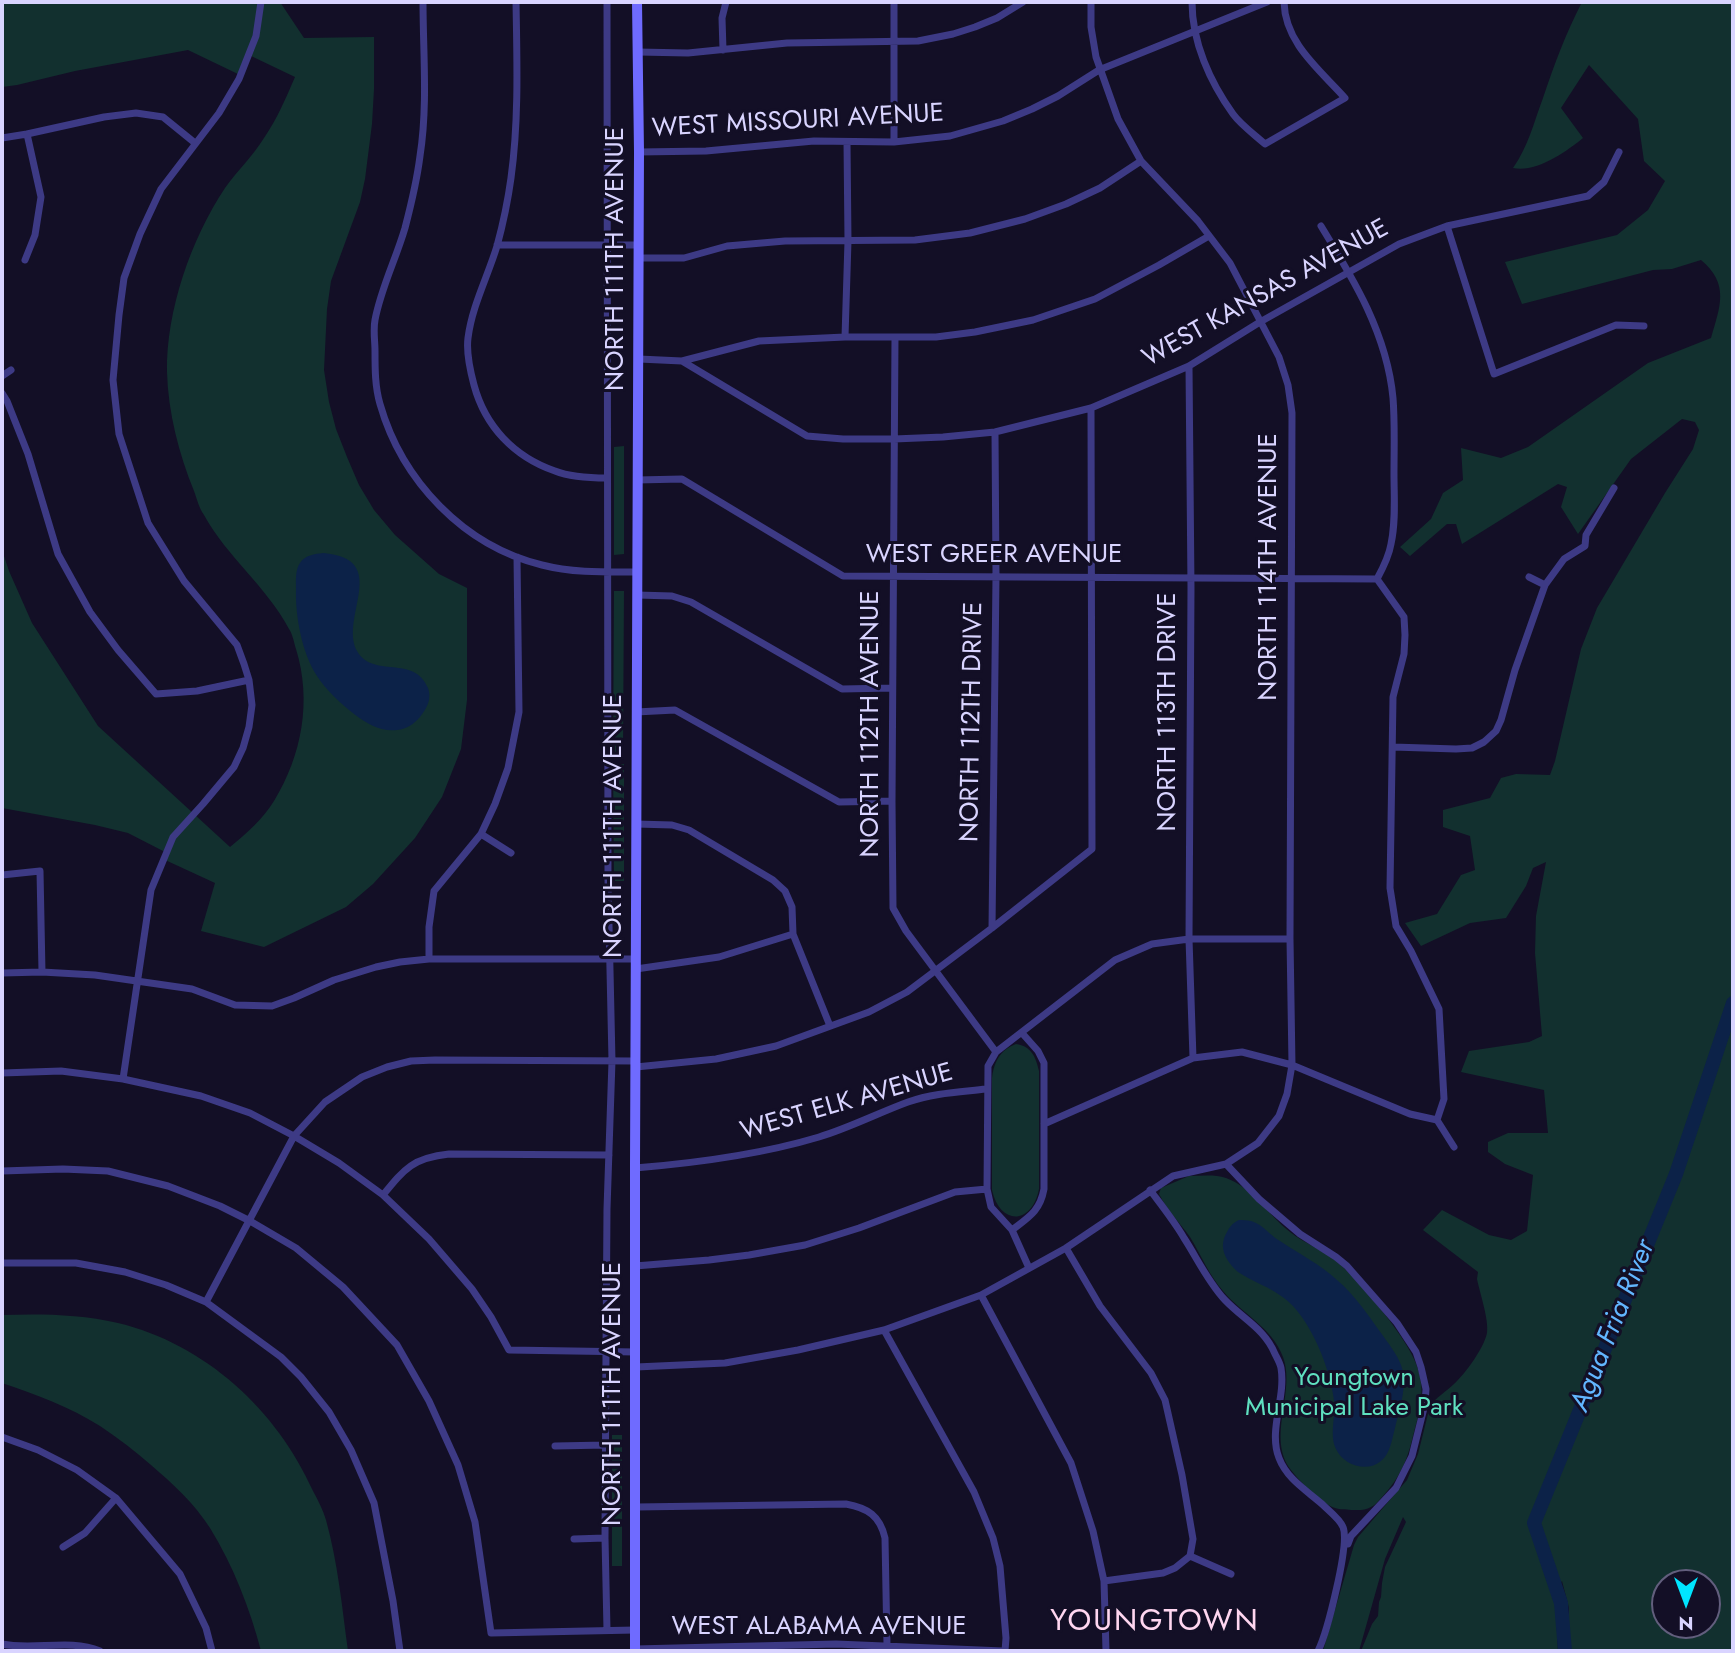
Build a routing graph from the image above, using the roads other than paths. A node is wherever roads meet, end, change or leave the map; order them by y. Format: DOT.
graph roads {
  1 [pos="261,2"];
  2 [pos="423,2"];
  3 [pos="516,2"];
  4 [pos="607,2"];
  5 [pos="637,2"];
  6 [pos="726,2"];
  7 [pos="894,2"];
  8 [pos="1023,2"];
  9 [pos="1091,2"];
  10 [pos="1192,2"];
  11 [pos="1267,2"];
  12 [pos="1284,2"];
  13 [pos="1194,31"];
  14 [pos="894,41"];
  15 [pos="723,50"];
  16 [pos="638,52"];
  17 [pos="1100,70"];
  18 [pos="27,134"];
  19 [pos="2,138"];
  20 [pos="847,142"];
  21 [pos="894,142"];
  22 [pos="195,143"];
  23 [pos="639,152"];
  24 [pos="1619,152"];
  25 [pos="1142,161"];
  26 [pos="1321,226"];
  27 [pos="1447,226"];
  28 [pos="1209,236"];
  29 [pos="848,241"];
  30 [pos="497,245"];
  31 [pos="607,245"];
  32 [pos="639,245"];
  33 [pos="639,258"];
  34 [pos="25,260"];
  35 [pos="1349,272"];
  36 [pos="1260,322"];
  37 [pos="1644,326"];
  38 [pos="845,337"];
  39 [pos="895,337"];
  40 [pos="639,359"];
  41 [pos="682,361"];
  42 [pos="1189,366"];
  43 [pos="11,370"];
  44 [pos="2,376"];
  45 [pos="2,393"];
  46 [pos="1091,408"];
  47 [pos="995,432"];
  48 [pos="894,439"];
  49 [pos="607,478"];
  50 [pos="637,480"];
  51 [pos="1614,488"];
  52 [pos="517,556"];
  53 [pos="607,572"];
  54 [pos="637,572"];
  55 [pos="996,576"];
  56 [pos="1092,576"];
  57 [pos="894,577"];
  58 [pos="1191,578"];
  59 [pos="1292,578"];
  60 [pos="1530,578"];
  61 [pos="1377,579"];
  62 [pos="1545,584"];
  63 [pos="637,595"];
  64 [pos="249,680"];
  65 [pos="892,688"];
  66 [pos="636,712"];
  67 [pos="1393,747"];
  68 [pos="892,801"];
  69 [pos="636,824"];
  70 [pos="481,834"];
  71 [pos="511,853"];
  72 [pos="2,875"];
  73 [pos="992,928"];
  74 [pos="793,934"];
  75 [pos="1189,939"];
  76 [pos="1290,939"];
  77 [pos="429,959"];
  78 [pos="610,959"];
  79 [pos="636,964"];
  80 [pos="42,972"];
  81 [pos="935,972"];
  82 [pos="2,973"];
  83 [pos="137,980"];
  84 [pos="830,1026"];
  85 [pos="1022,1033"];
  86 [pos="996,1052"];
  87 [pos="1193,1058"];
  88 [pos="612,1061"];
  89 [pos="636,1064"];
  90 [pos="1292,1065"];
  91 [pos="2,1073"];
  92 [pos="123,1079"];
  93 [pos="986,1089"];
  94 [pos="1437,1120"];
  95 [pos="1044,1124"];
  96 [pos="294,1136"];
  97 [pos="1454,1147"];
  98 [pos="609,1155"];
  99 [pos="1226,1164"];
  100 [pos="635,1168"];
  101 [pos="2,1171"];
  102 [pos="987,1189"];
  103 [pos="1150,1190"];
  104 [pos="383,1195"];
  105 [pos="250,1221"];
  106 [pos="1012,1230"];
  107 [pos="1066,1248"];
  108 [pos="2,1263"];
  109 [pos="635,1266"];
  110 [pos="1029,1268"];
  111 [pos="982,1295"];
  112 [pos="206,1302"];
  113 [pos="884,1330"];
  114 [pos="606,1351"];
  115 [pos="636,1352"];
  116 [pos="636,1367"];
  117 [pos="2,1437"];
  118 [pos="555,1446"];
  119 [pos="606,1446"];
  120 [pos="116,1498"];
  121 [pos="636,1507"];
  122 [pos="605,1538"];
  123 [pos="574,1539"];
  124 [pos="63,1547"];
  125 [pos="1345,1551"];
  126 [pos="1190,1556"];
  127 [pos="1231,1574"];
  128 [pos="1104,1581"];
  129 [pos="607,1630"];
  130 [pos="635,1630"];
  131 [pos="2,1644"];
  132 [pos="887,1645"];
  133 [pos="827,1648"];
  134 [pos="635,1650"];
  135 [pos="100,1651"];
  136 [pos="212,1651"];
  137 [pos="400,1651"];
  138 [pos="1004,1651"];
  139 [pos="1106,1651"];
  140 [pos="1318,1651"];
  1 -- 22 [label="street"];
  2 -- 52 [label="street"];
  3 -- 30 [label="street"];
  4 -- 31 [label="street, NORTH 111TH AVENUE"];
  5 -- 16 [label="street, NORTH 111TH AVENUE"];
  6 -- 15 [label="street"];
  7 -- 14 [label="street"];
  8 -- 14 [label="street"];
  9 -- 17 [label="street, NORTH 114TH AVENUE"];
  10 -- 13 [label="street"];
  11 -- 13 [label="street, WEST MISSOURI AVENUE"];
  12 -- 13 [label="street"];
  13 -- 17 [label="street, WEST MISSOURI AVENUE"];
  14 -- 15 [label="street"];
  14 -- 21 [label="street"];
  15 -- 16 [label="street"];
  16 -- 23 [label="street, NORTH 111TH AVENUE"];
  17 -- 21 [label="street, WEST MISSOURI AVENUE"];
  17 -- 25 [label="street, NORTH 114TH AVENUE"];
  18 -- 19 [label="street"];
  18 -- 22 [label="street"];
  18 -- 34 [label="street"];
  20 -- 21 [label="street, WEST MISSOURI AVENUE"];
  20 -- 23 [label="street, WEST MISSOURI AVENUE"];
  20 -- 29 [label="street"];
  22 -- 64 [label="street"];
  23 -- 32 [label="street, NORTH 111TH AVENUE"];
  24 -- 27 [label="street, WEST KANSAS AVENUE"];
  25 -- 28 [label="street, NORTH 114TH AVENUE"];
  25 -- 29 [label="street"];
  26 -- 35 [label="street"];
  27 -- 35 [label="street, WEST KANSAS AVENUE"];
  27 -- 37 [label="street"];
  28 -- 36 [label="street, NORTH 114TH AVENUE"];
  28 -- 39 [label="street"];
  29 -- 33 [label="street"];
  29 -- 38 [label="street"];
  30 -- 31 [label="street"];
  30 -- 49 [label="street"];
  31 -- 32 [label="street"];
  31 -- 49 [label="street, NORTH 111TH AVENUE"];
  32 -- 33 [label="street, NORTH 111TH AVENUE"];
  33 -- 40 [label="street, NORTH 111TH AVENUE"];
  35 -- 36 [label="street, WEST KANSAS AVENUE"];
  35 -- 61 [label="street"];
  36 -- 42 [label="street, WEST KANSAS AVENUE"];
  36 -- 59 [label="street, NORTH 114TH AVENUE"];
  38 -- 39 [label="street"];
  38 -- 41 [label="street"];
  39 -- 48 [label="street, NORTH 112TH AVENUE"];
  40 -- 41 [label="street, WEST KANSAS AVENUE"];
  40 -- 50 [label="street, NORTH 111TH AVENUE"];
  41 -- 48 [label="street, WEST KANSAS AVENUE"];
  42 -- 46 [label="street, WEST KANSAS AVENUE"];
  42 -- 58 [label="street, NORTH 113TH DRIVE"];
  43 -- 44 [label="street"];
  45 -- 64 [label="street"];
  46 -- 47 [label="street, WEST KANSAS AVENUE"];
  46 -- 56 [label="street"];
  47 -- 48 [label="street, WEST KANSAS AVENUE"];
  47 -- 55 [label="street, NORTH 112TH DRIVE"];
  48 -- 57 [label="street, NORTH 112TH AVENUE"];
  49 -- 53 [label="street, NORTH 111TH AVENUE"];
  50 -- 54 [label="street, NORTH 111TH AVENUE"];
  50 -- 57 [label="street, WEST GREER AVENUE"];
  51 -- 62 [label="street"];
  52 -- 53 [label="street"];
  52 -- 70 [label="street"];
  53 -- 54 [label="street"];
  53 -- 78 [label="street, NORTH 111TH AVENUE"];
  54 -- 63 [label="street, NORTH 111TH AVENUE"];
  55 -- 56 [label="street, WEST GREER AVENUE"];
  55 -- 57 [label="street, WEST GREER AVENUE"];
  55 -- 73 [label="street, NORTH 112TH DRIVE"];
  56 -- 58 [label="street, WEST GREER AVENUE"];
  56 -- 73 [label="street"];
  57 -- 65 [label="street, NORTH 112TH AVENUE"];
  58 -- 59 [label="street, WEST GREER AVENUE"];
  58 -- 75 [label="street, NORTH 113TH DRIVE"];
  59 -- 61 [label="street, WEST GREER AVENUE"];
  59 -- 76 [label="street, NORTH 114TH AVENUE"];
  60 -- 62 [label="street"];
  61 -- 67 [label="street"];
  62 -- 67 [label="street"];
  63 -- 65 [label="street"];
  63 -- 66 [label="street, NORTH 111TH AVENUE"];
  64 -- 83 [label="street"];
  65 -- 68 [label="street, NORTH 112TH AVENUE"];
  66 -- 68 [label="street"];
  66 -- 69 [label="street, NORTH 111TH AVENUE"];
  67 -- 94 [label="street"];
  68 -- 81 [label="street, NORTH 112TH AVENUE"];
  69 -- 74 [label="street"];
  69 -- 79 [label="street, NORTH 111TH AVENUE"];
  70 -- 71 [label="street"];
  70 -- 77 [label="street"];
  72 -- 80 [label="street"];
  73 -- 81 [label="street"];
  74 -- 79 [label="street"];
  74 -- 84 [label="street"];
  75 -- 76 [label="street"];
  75 -- 85 [label="street"];
  75 -- 87 [label="street, NORTH 113TH DRIVE"];
  76 -- 90 [label="street, NORTH 114TH AVENUE"];
  77 -- 78 [label="street"];
  77 -- 83 [label="street"];
  78 -- 79 [label="street"];
  78 -- 88 [label="street, NORTH 111TH AVENUE"];
  79 -- 89 [label="street, NORTH 111TH AVENUE"];
  80 -- 82 [label="street"];
  80 -- 83 [label="street"];
  81 -- 84 [label="street"];
  81 -- 86 [label="street, NORTH 112TH AVENUE"];
  83 -- 92 [label="street"];
  84 -- 89 [label="street"];
  85 -- 86 [label="street"];
  85 -- 95 [label="street"];
  86 -- 93 [label="street"];
  87 -- 90 [label="street"];
  87 -- 95 [label="street"];
  88 -- 89 [label="street"];
  88 -- 96 [label="street"];
  88 -- 98 [label="street, NORTH 111TH AVENUE"];
  89 -- 100 [label="street, NORTH 111TH AVENUE"];
  90 -- 94 [label="street"];
  90 -- 99 [label="street, NORTH 114TH AVENUE"];
  91 -- 92 [label="street"];
  92 -- 96 [label="street"];
  93 -- 100 [label="street, WEST ELK AVENUE"];
  93 -- 102 [label="street"];
  94 -- 97 [label="street"];
  95 -- 106 [label="street"];
  96 -- 104 [label="street"];
  96 -- 105 [label="street"];
  98 -- 104 [label="street"];
  98 -- 114 [label="street, NORTH 111TH AVENUE"];
  99 -- 103 [label="street"];
  99 -- 125 [label="street"];
  100 -- 109 [label="street, NORTH 111TH AVENUE"];
  101 -- 105 [label="street"];
  102 -- 106 [label="street"];
  102 -- 109 [label="street"];
  103 -- 107 [label="street"];
  103 -- 125 [label="street"];
  104 -- 114 [label="street"];
  105 -- 112 [label="street"];
  105 -- 129 [label="street"];
  106 -- 110 [label="street"];
  107 -- 110 [label="street"];
  107 -- 126 [label="street"];
  108 -- 112 [label="street"];
  109 -- 115 [label="street, NORTH 111TH AVENUE"];
  110 -- 111 [label="street"];
  111 -- 113 [label="street"];
  111 -- 128 [label="street"];
  112 -- 137 [label="street"];
  113 -- 116 [label="street"];
  113 -- 138 [label="street"];
  114 -- 115 [label="street"];
  114 -- 119 [label="street, NORTH 111TH AVENUE"];
  115 -- 116 [label="street, NORTH 111TH AVENUE"];
  116 -- 121 [label="street, NORTH 111TH AVENUE"];
  117 -- 120 [label="street"];
  118 -- 119 [label="street, NORTH 111TH AVENUE"];
  119 -- 122 [label="street, NORTH 111TH AVENUE"];
  120 -- 124 [label="street"];
  120 -- 136 [label="street"];
  121 -- 130 [label="street, NORTH 111TH AVENUE"];
  121 -- 132 [label="street"];
  122 -- 123 [label="street, NORTH 111TH AVENUE"];
  122 -- 129 [label="street, NORTH 111TH AVENUE"];
  125 -- 140 [label="street"];
  126 -- 127 [label="street"];
  126 -- 128 [label="street"];
  128 -- 139 [label="street"];
  129 -- 130 [label="street"];
  130 -- 134 [label="street, NORTH 111TH AVENUE"];
  131 -- 135 [label="street"];
  132 -- 133 [label="street, WEST ALABAMA AVENUE"];
  132 -- 138 [label="street, WEST ALABAMA AVENUE"];
  133 -- 134 [label="street, WEST ALABAMA AVENUE"];
}
